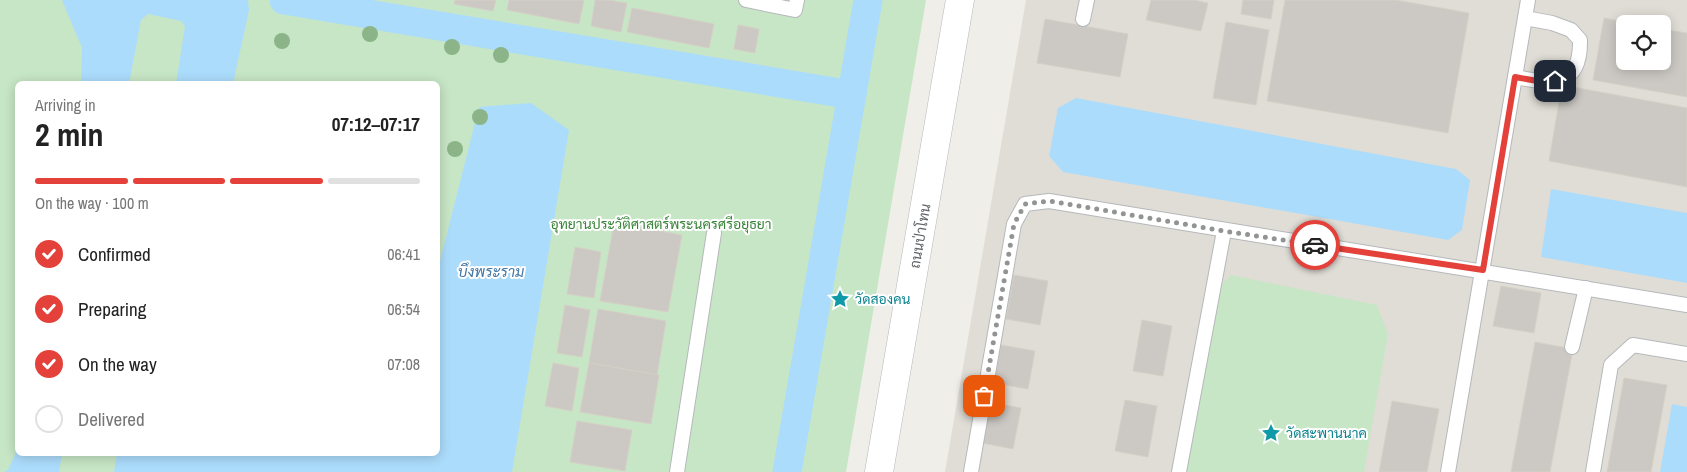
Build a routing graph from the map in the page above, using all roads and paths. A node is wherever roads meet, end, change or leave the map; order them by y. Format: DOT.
graph roads {
  1 [pos="746,0"];
  2 [pos="797,0"];
  3 [pos="960,0"];
  4 [pos="1087,0"];
  5 [pos="1528,0"];
  6 [pos="1525,18"];
  7 [pos="1083,19"];
  8 [pos="1515,77"];
  9 [pos="1224,231"];
  10 [pos="714,233"];
  11 [pos="1483,270"];
  12 [pos="1586,288"];
  13 [pos="1687,306"];
  14 [pos="1572,347"];
  15 [pos="1687,354"];
  16 [pos="676,472"];
  17 [pos="879,472"];
  18 [pos="971,472"];
  19 [pos="1179,472"];
  20 [pos="1448,472"];
  21 [pos="1593,472"];
  1 -- 2 [label="lane"];
  3 -- 17 [label="street, ถนนป่าโทน"];
  4 -- 7 [label="lane"];
  5 -- 6 [label="lane"];
  6 -- 8 [label="lane"];
  6 -- 8 [label="lane"];
  8 -- 11 [label="lane"];
  9 -- 11 [label="lane"];
  9 -- 18 [label="lane"];
  9 -- 19 [label="lane"];
  10 -- 16 [label="lane"];
  11 -- 12 [label="lane"];
  11 -- 20 [label="lane"];
  12 -- 13 [label="lane"];
  12 -- 14 [label="lane"];
  15 -- 21 [label="lane"];
}
